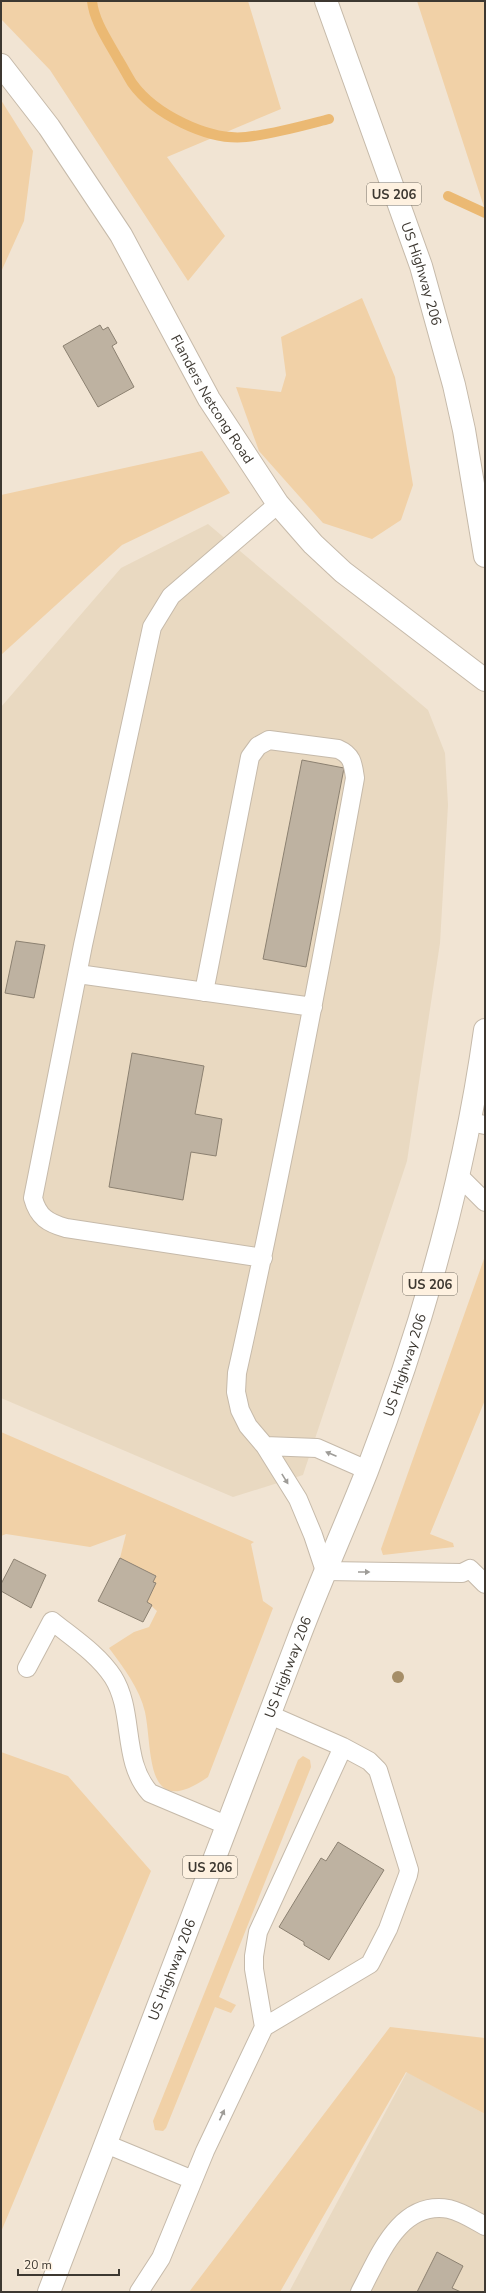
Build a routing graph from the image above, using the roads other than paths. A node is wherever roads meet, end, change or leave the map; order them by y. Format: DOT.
graph roads {
  1 [pos="326,1"];
  2 [pos="1,65"];
  3 [pos="278,504"];
  4 [pos="485,556"];
  5 [pos="485,680"];
  6 [pos="78,974"];
  7 [pos="204,992"];
  8 [pos="313,1007"];
  9 [pos="485,1030"];
  10 [pos="478,1124"];
  11 [pos="459,1176"];
  12 [pos="485,1202"];
  13 [pos="263,1258"];
  14 [pos="265,1446"];
  15 [pos="367,1470"];
  16 [pos="325,1571"];
  17 [pos="485,1584"];
  18 [pos="27,1668"];
  19 [pos="270,1715"];
  20 [pos="343,1748"];
  21 [pos="226,1825"];
  22 [pos="264,2026"];
  23 [pos="106,2144"];
  24 [pos="193,2180"];
  25 [pos="485,2226"];
  26 [pos="49,2292"];
  27 [pos="139,2292"];
  28 [pos="360,2292"];
  1 -- 4 [label="main road, US Highway 206 / US 206"];
  2 -- 3 [label="main road, Flanders Netcong Road"];
  3 -- 5 [label="main road, Flanders Netcong Road"];
  3 -- 6 [label="lane"];
  6 -- 7 [label="lane"];
  6 -- 13 [label="lane"];
  7 -- 8 [label="lane"];
  7 -- 8 [label="lane"];
  8 -- 13 [label="lane"];
  9 -- 10 [label="main road, US Highway 206 / US 206"];
  10 -- 11 [label="main road, US Highway 206 / US 206"];
  11 -- 12 [label="lane"];
  11 -- 15 [label="main road, US Highway 206 / US 206"];
  13 -- 14 [label="lane"];
  15 -- 14 [label="lane, one-way"];
  14 -- 16 [label="lane, one-way"];
  15 -- 16 [label="main road, US Highway 206 / US 206"];
  16 -- 17 [label="lane, one-way"];
  16 -- 19 [label="main road, US Highway 206 / US 206"];
  18 -- 21 [label="lane"];
  19 -- 20 [label="lane"];
  19 -- 21 [label="main road, US Highway 206 / US 206"];
  20 -- 22 [label="lane"];
  20 -- 22 [label="lane"];
  21 -- 23 [label="main road, US Highway 206 / US 206"];
  24 -- 22 [label="lane, one-way"];
  23 -- 24 [label="lane"];
  23 -- 26 [label="main road, US Highway 206 / US 206"];
  24 -- 27 [label="lane"];
  25 -- 28 [label="lane"];
}
